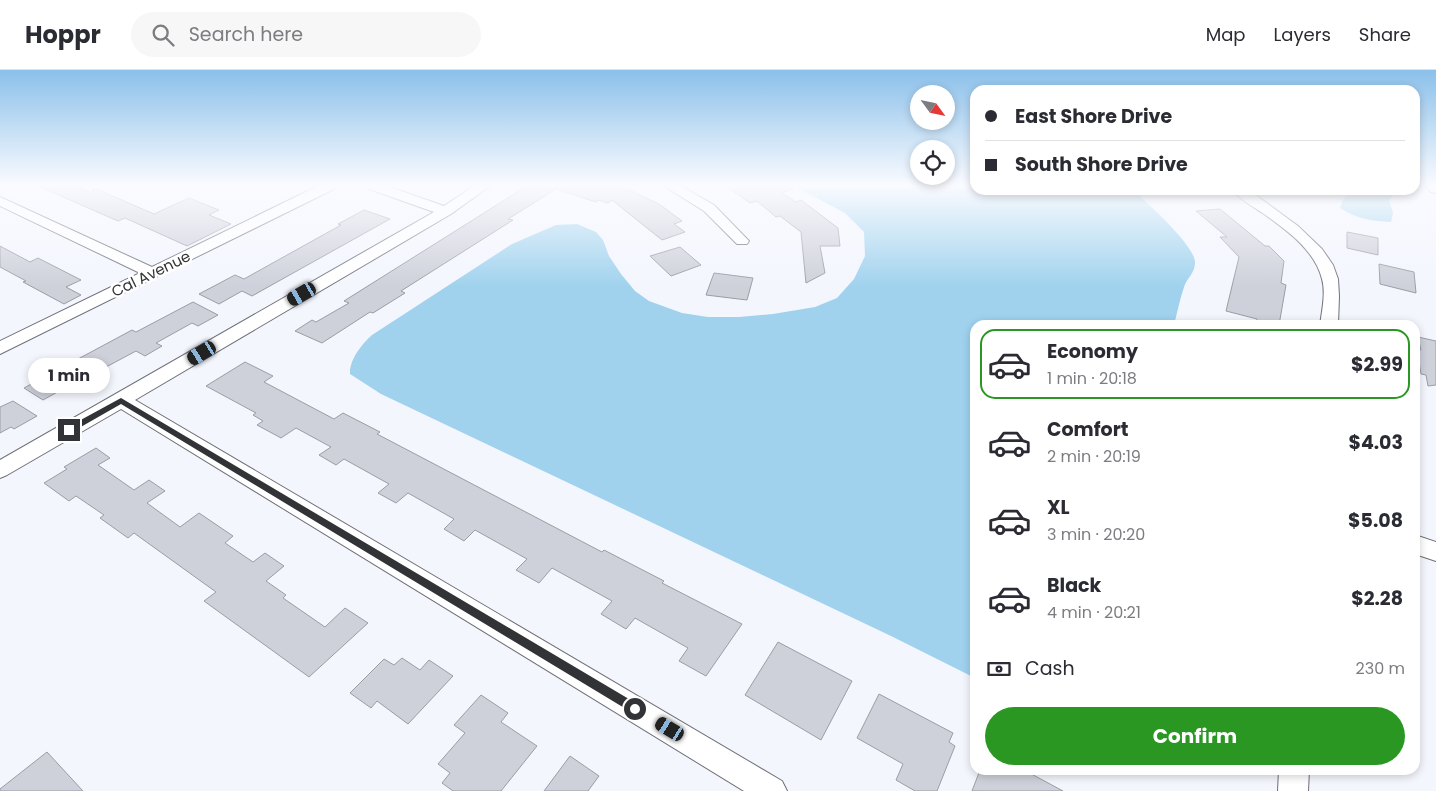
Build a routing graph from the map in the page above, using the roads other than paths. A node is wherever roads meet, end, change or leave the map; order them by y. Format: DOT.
graph roads {
  1 [pos="39,220"];
  2 [pos="261,220"];
  3 [pos="429,220"];
  4 [pos="721,220"];
  5 [pos="1279,220"];
  6 [pos="742,241"];
  7 [pos="152,273"];
  8 [pos="1329,320"];
  9 [pos="0,348"];
  10 [pos="121,400"];
  11 [pos="0,470"];
  12 [pos="1420,546"];
  13 [pos="1436,552"];
  14 [pos="1294,775"];
  15 [pos="772,791"];
  16 [pos="1293,791"];
  1 -- 7 [label="street"];
  2 -- 7 [label="street, Cal Avenue"];
  3 -- 10 [label="street"];
  4 -- 6 [label="street"];
  5 -- 8 [label="street"];
  7 -- 9 [label="street, Cal Avenue"];
  10 -- 11 [label="street"];
  10 -- 15 [label="street"];
  12 -- 13 [label="street"];
  14 -- 16 [label="street"];
}
